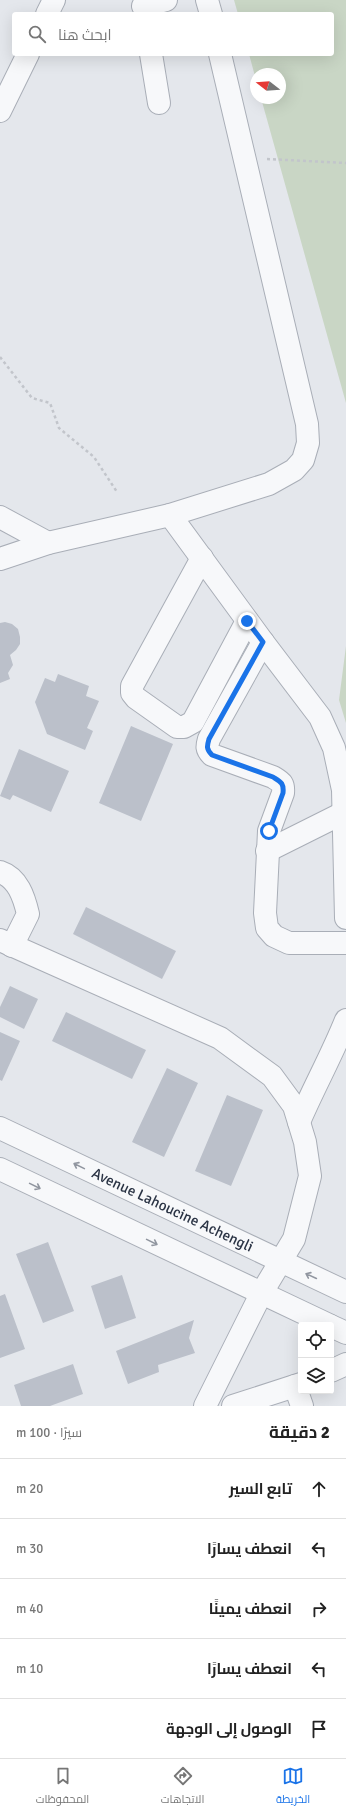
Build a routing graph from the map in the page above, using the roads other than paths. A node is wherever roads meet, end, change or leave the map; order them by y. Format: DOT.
graph roads {
  1 [pos="54,0"];
  2 [pos="166,0"];
  3 [pos="207,0"];
  4 [pos="143,7"];
  5 [pos="48,12"];
  6 [pos="210,12"];
  7 [pos="27,56"];
  8 [pos="151,56"];
  9 [pos="220,56"];
  10 [pos="159,103"];
  11 [pos="0,112"];
  12 [pos="170,515"];
  13 [pos="0,517"];
  14 [pos="48,543"];
  15 [pos="202,558"];
  16 [pos="0,559"];
  17 [pos="247,621"];
  18 [pos="263,642"];
  19 [pos="343,813"];
  20 [pos="267,851"];
  21 [pos="0,872"];
  22 [pos="346,918"];
  23 [pos="6,943"];
  24 [pos="346,943"];
  25 [pos="346,1020"];
  26 [pos="299,1122"];
  27 [pos="0,1128"];
  28 [pos="0,1169"];
  29 [pos="280,1262"];
  30 [pos="346,1292"];
  31 [pos="261,1294"];
  32 [pos="323,1322"];
  33 [pos="334,1327"];
  34 [pos="346,1333"];
  35 [pos="346,1364"];
  36 [pos="334,1370"];
  37 [pos="298,1392"];
  38 [pos="205,1406"];
  39 [pos="233,1406"];
  1 -- 5 [label="street"];
  2 -- 4 [label="street"];
  3 -- 6 [label="street"];
  7 -- 11 [label="street"];
  8 -- 10 [label="street"];
  9 -- 12 [label="street"];
  12 -- 14 [label="street"];
  12 -- 15 [label="street"];
  13 -- 14 [label="street"];
  14 -- 16 [label="street"];
  15 -- 17 [label="street"];
  15 -- 17 [label="street"];
  17 -- 18 [label="street"];
  18 -- 19 [label="street"];
  18 -- 20 [label="street"];
  19 -- 20 [label="street"];
  19 -- 22 [label="street"];
  20 -- 24 [label="street"];
  21 -- 23 [label="street"];
  23 -- 26 [label="street"];
  25 -- 26 [label="street"];
  26 -- 29 [label="street"];
  29 -- 27 [label="street, Avenue Lahoucine Achengli, one-way"];
  28 -- 31 [label="street, one-way"];
  30 -- 29 [label="street, Avenue Lahoucine Achengli, one-way"];
  29 -- 31 [label="street"];
  31 -- 32 [label="street"];
  31 -- 38 [label="street"];
  33 -- 34 [label="street"];
  35 -- 36 [label="street"];
  37 -- 39 [label="street"];
}
